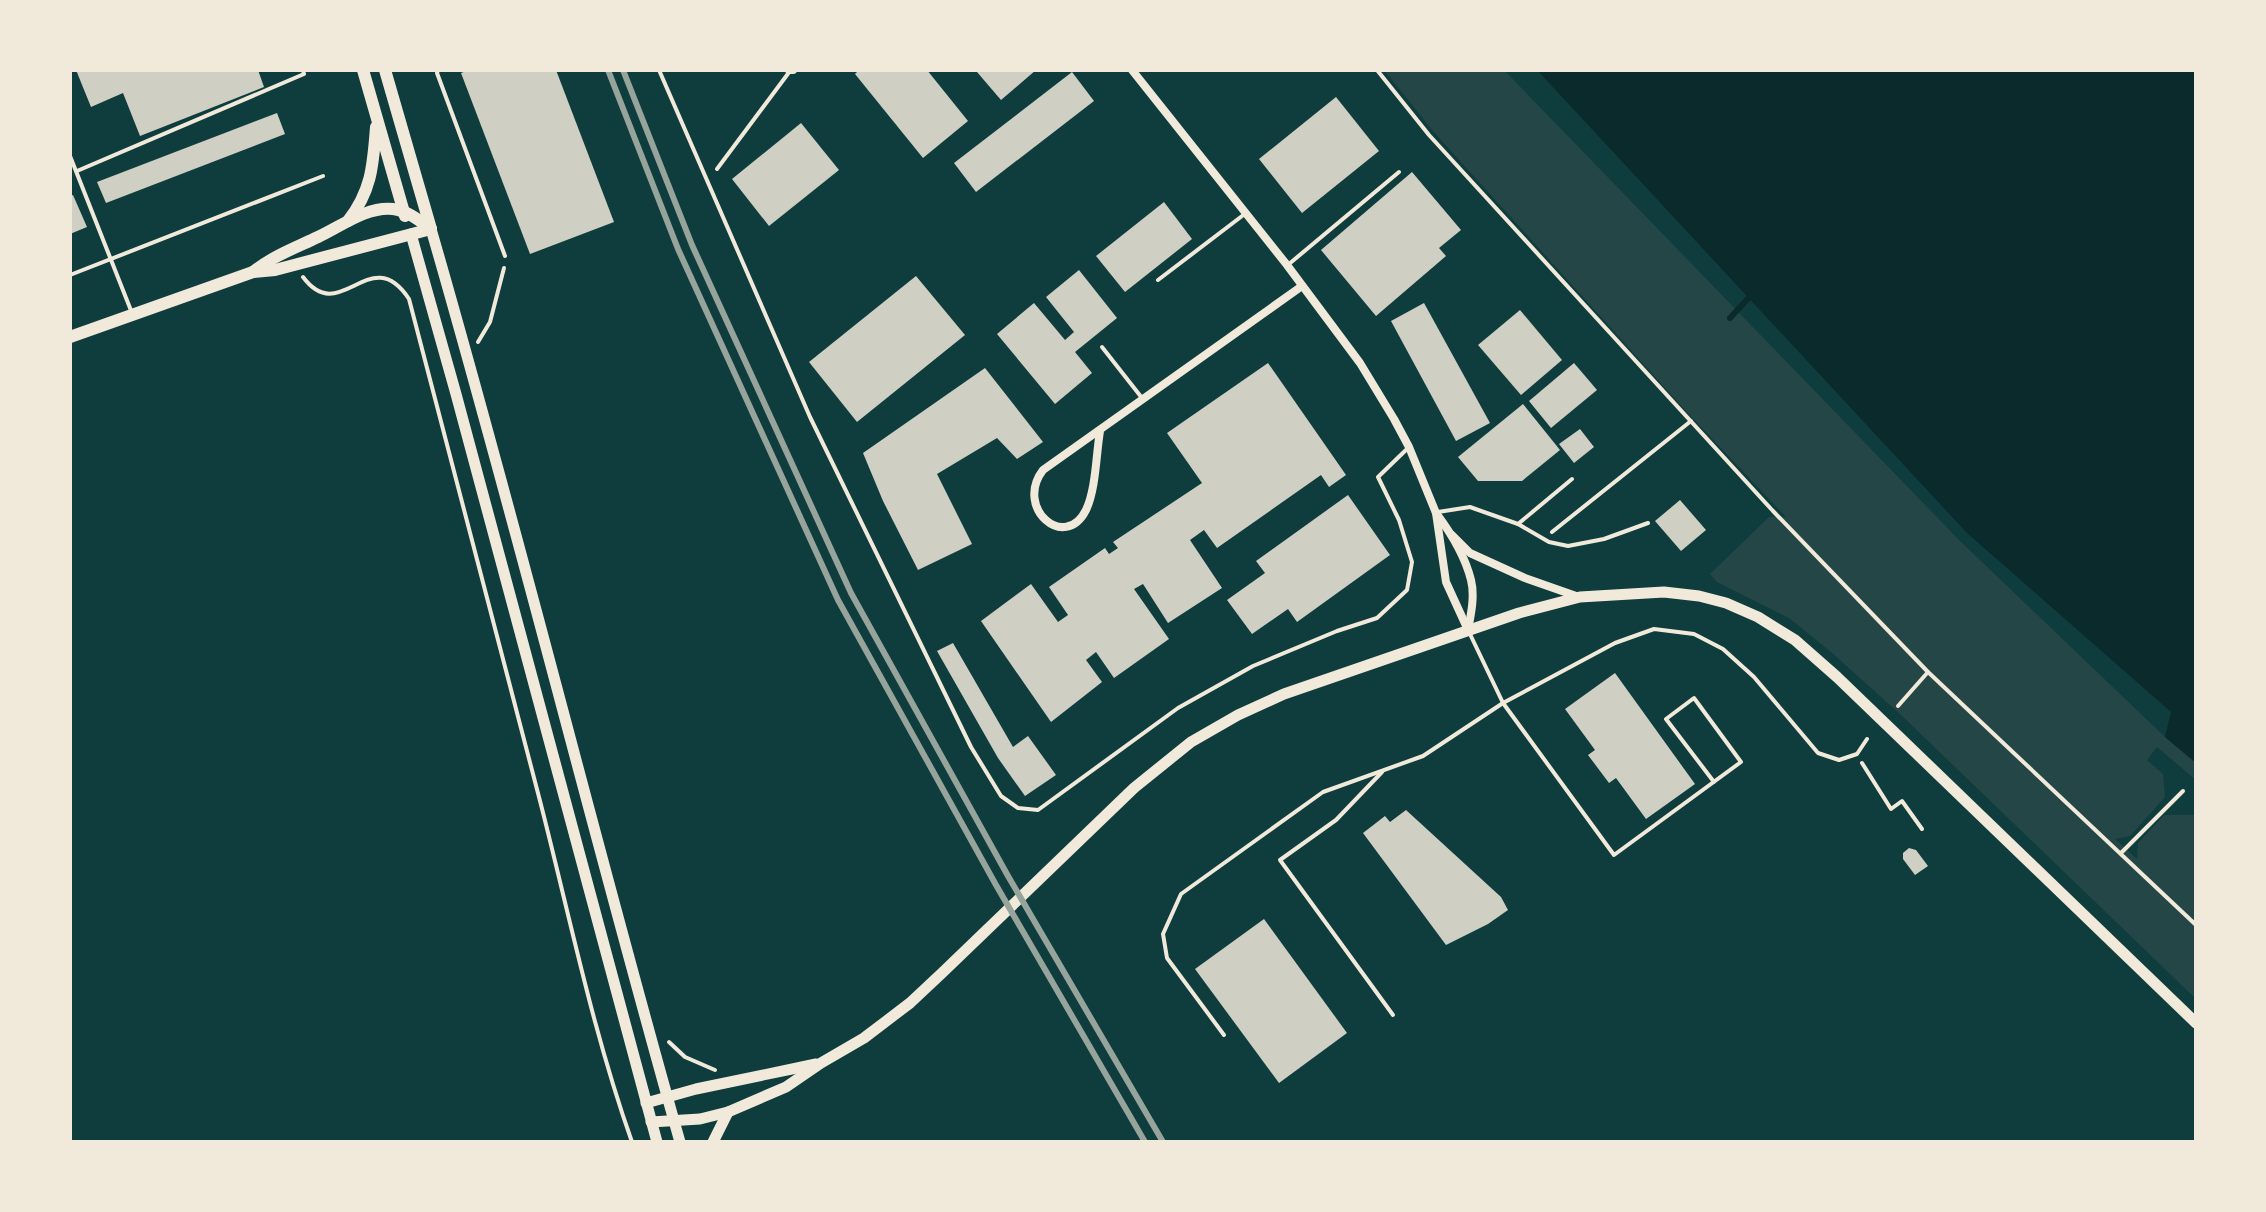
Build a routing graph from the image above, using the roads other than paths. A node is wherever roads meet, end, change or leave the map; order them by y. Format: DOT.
graph roads {
  1 [pos="303,70"];
  2 [pos="363,70"];
  3 [pos="385,70"];
  4 [pos="438,70"];
  5 [pos="659,70"];
  6 [pos="791,70"];
  7 [pos="1132,70"];
  8 [pos="377,117"];
  9 [pos="70,156"];
  10 [pos="717,169"];
  11 [pos="77,171"];
  12 [pos="1399,172"];
  13 [pos="323,176"];
  14 [pos="404,212"];
  15 [pos="1246,213"];
  16 [pos="348,221"];
  17 [pos="431,229"];
  18 [pos="411,234"];
  19 [pos="505,256"];
  20 [pos="111,259"];
  21 [pos="1287,265"];
  22 [pos="253,272"];
  23 [pos="70,275"];
  24 [pos="1158,280"];
  25 [pos="1302,286"];
  26 [pos="132,314"];
  27 [pos="70,337"];
  28 [pos="1102,347"];
  29 [pos="1143,400"];
  30 [pos="1100,431"];
  31 [pos="1409,447"];
  32 [pos="1572,479"];
  33 [pos="1436,513"];
  34 [pos="1648,523"];
  35 [pos="1518,524"];
  36 [pos="1452,535"];
  37 [pos="1580,597"];
  38 [pos="1468,630"];
  39 [pos="1503,703"];
  40 [pos="1867,739"];
  41 [pos="1384,770"];
  42 [pos="1714,782"];
  43 [pos="1393,1015"];
  44 [pos="2196,1023"];
  45 [pos="1224,1035"];
  46 [pos="821,1063"];
  47 [pos="667,1096"];
  48 [pos="646,1103"];
  49 [pos="728,1112"];
  50 [pos="674,1121"];
  51 [pos="651,1122"];
  52 [pos="657,1142"];
  53 [pos="680,1142"];
  54 [pos="713,1142"];
  1 -- 11 [label="lane"];
  2 -- 8 [label="main road"];
  3 -- 17 [label="main road"];
  4 -- 19 [label="lane"];
  5 -- 31 [label="lane"];
  6 -- 10 [label="lane"];
  7 -- 15 [label="street"];
  8 -- 14 [label="main road"];
  8 -- 16 [label="main road"];
  9 -- 11 [label="lane"];
  11 -- 20 [label="lane"];
  12 -- 21 [label="lane"];
  13 -- 20 [label="lane"];
  14 -- 16 [label="main road"];
  14 -- 17 [label="main road"];
  14 -- 18 [label="main road"];
  15 -- 21 [label="street"];
  15 -- 24 [label="lane"];
  16 -- 22 [label="main road"];
  17 -- 18 [label="main road"];
  17 -- 47 [label="street"];
  18 -- 22 [label="main road"];
  18 -- 48 [label="street"];
  20 -- 23 [label="lane"];
  20 -- 26 [label="lane"];
  21 -- 25 [label="street"];
  22 -- 26 [label="main road"];
  25 -- 29 [label="street"];
  25 -- 31 [label="street"];
  26 -- 27 [label="main road"];
  28 -- 29 [label="lane"];
  29 -- 30 [label="street"];
  30 -- 30 [label="street"];
  31 -- 33 [label="street"];
  32 -- 35 [label="lane"];
  33 -- 35 [label="lane"];
  33 -- 36 [label="street"];
  33 -- 38 [label="street"];
  34 -- 35 [label="lane"];
  36 -- 37 [label="street"];
  36 -- 38 [label="street"];
  37 -- 38 [label="street"];
  37 -- 44 [label="street"];
  38 -- 39 [label="lane"];
  38 -- 46 [label="street"];
  39 -- 40 [label="lane"];
  39 -- 41 [label="lane"];
  39 -- 42 [label="lane"];
  41 -- 43 [label="lane"];
  41 -- 45 [label="lane"];
  42 -- 42 [label="lane"];
  46 -- 47 [label="street"];
  46 -- 49 [label="street"];
  47 -- 48 [label="street"];
  47 -- 50 [label="street"];
  48 -- 51 [label="street"];
  49 -- 50 [label="street"];
  49 -- 54 [label="street"];
  50 -- 51 [label="street"];
  50 -- 53 [label="street"];
  51 -- 52 [label="street"];
}
